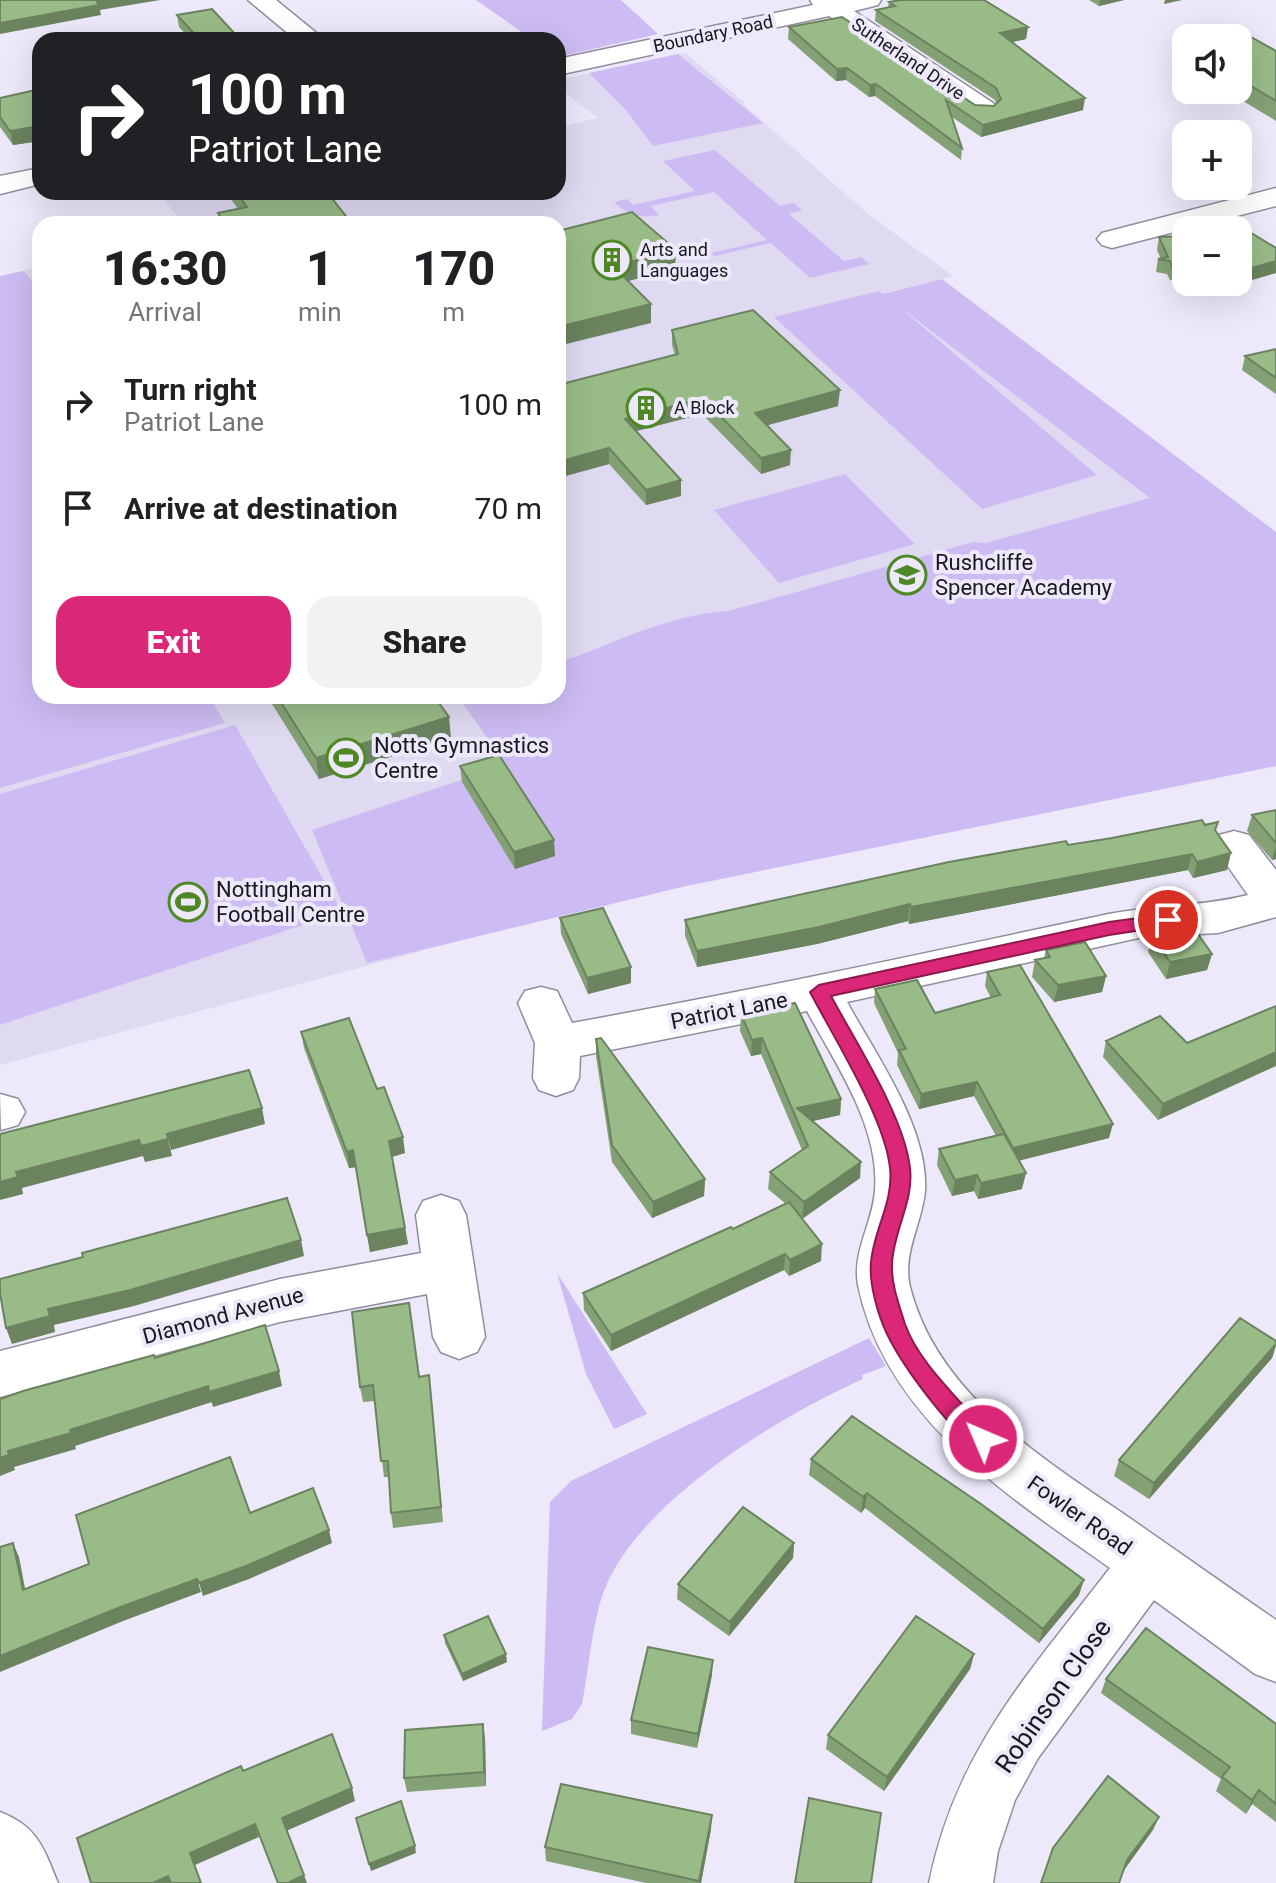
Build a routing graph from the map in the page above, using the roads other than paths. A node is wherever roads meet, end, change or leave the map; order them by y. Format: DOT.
graph roads {
  1 [pos="260,0"];
  2 [pos="869,0"];
  3 [pos="828,4"];
  4 [pos="302,32"];
  5 [pos="566,65"];
  6 [pos="984,109"];
  7 [pos="32,178"];
  8 [pos="0,185"];
  9 [pos="1276,197"];
  10 [pos="1112,239"];
  11 [pos="1234,845"];
  12 [pos="1276,902"];
  13 [pos="819,992"];
  14 [pos="552,1041"];
  15 [pos="441,1215"];
  16 [pos="450,1270"];
  17 [pos="459,1337"];
  18 [pos="0,1374"];
  19 [pos="1148,1563"];
  20 [pos="1276,1654"];
  21 [pos="0,1843"];
  22 [pos="26,1883"];
  23 [pos="961,1883"];
  1 -- 4 [label="street"];
  2 -- 3 [label="street, Boundary Road"];
  3 -- 5 [label="street, Boundary Road"];
  3 -- 6 [label="street, Sutherland Drive"];
  7 -- 8 [label="street"];
  9 -- 10 [label="street"];
  11 -- 12 [label="street"];
  12 -- 13 [label="street, Patriot Lane"];
  13 -- 14 [label="street, Patriot Lane"];
  13 -- 19 [label="street, Fowler Road"];
  15 -- 16 [label="street"];
  16 -- 17 [label="street"];
  16 -- 18 [label="street, Diamond Avenue"];
  19 -- 20 [label="street, Fowler Road"];
  19 -- 23 [label="street, Robinson Close"];
  21 -- 22 [label="street"];
}
